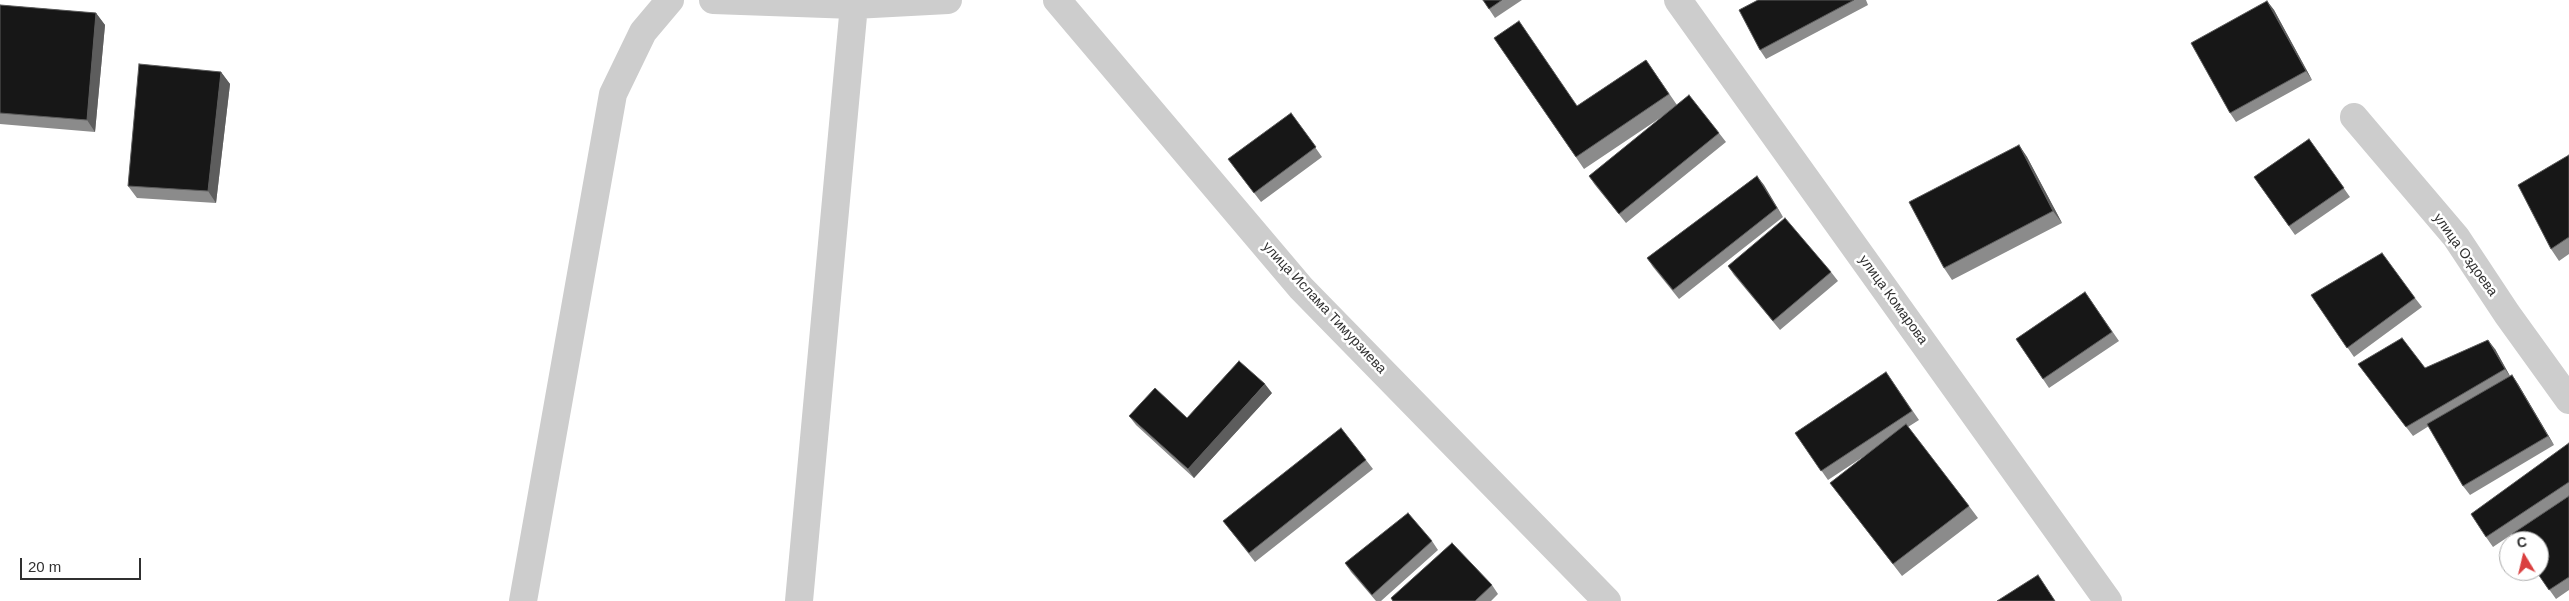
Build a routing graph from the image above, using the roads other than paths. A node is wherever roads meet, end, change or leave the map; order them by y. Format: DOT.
graph roads {
  1 [pos="670,0"];
  2 [pos="713,0"];
  3 [pos="948,0"];
  4 [pos="1058,0"];
  5 [pos="1678,0"];
  6 [pos="854,5"];
  7 [pos="2354,117"];
  8 [pos="2569,400"];
  9 [pos="523,601"];
  10 [pos="799,601"];
  11 [pos="1607,601"];
  12 [pos="2108,601"];
  1 -- 9 [label="street"];
  2 -- 6 [label="street"];
  3 -- 6 [label="street"];
  4 -- 11 [label="street, улица Ислама Тимурзиева"];
  5 -- 12 [label="street, улица Комарова"];
  6 -- 10 [label="street"];
  7 -- 8 [label="street, улица Оздоева"];
}
